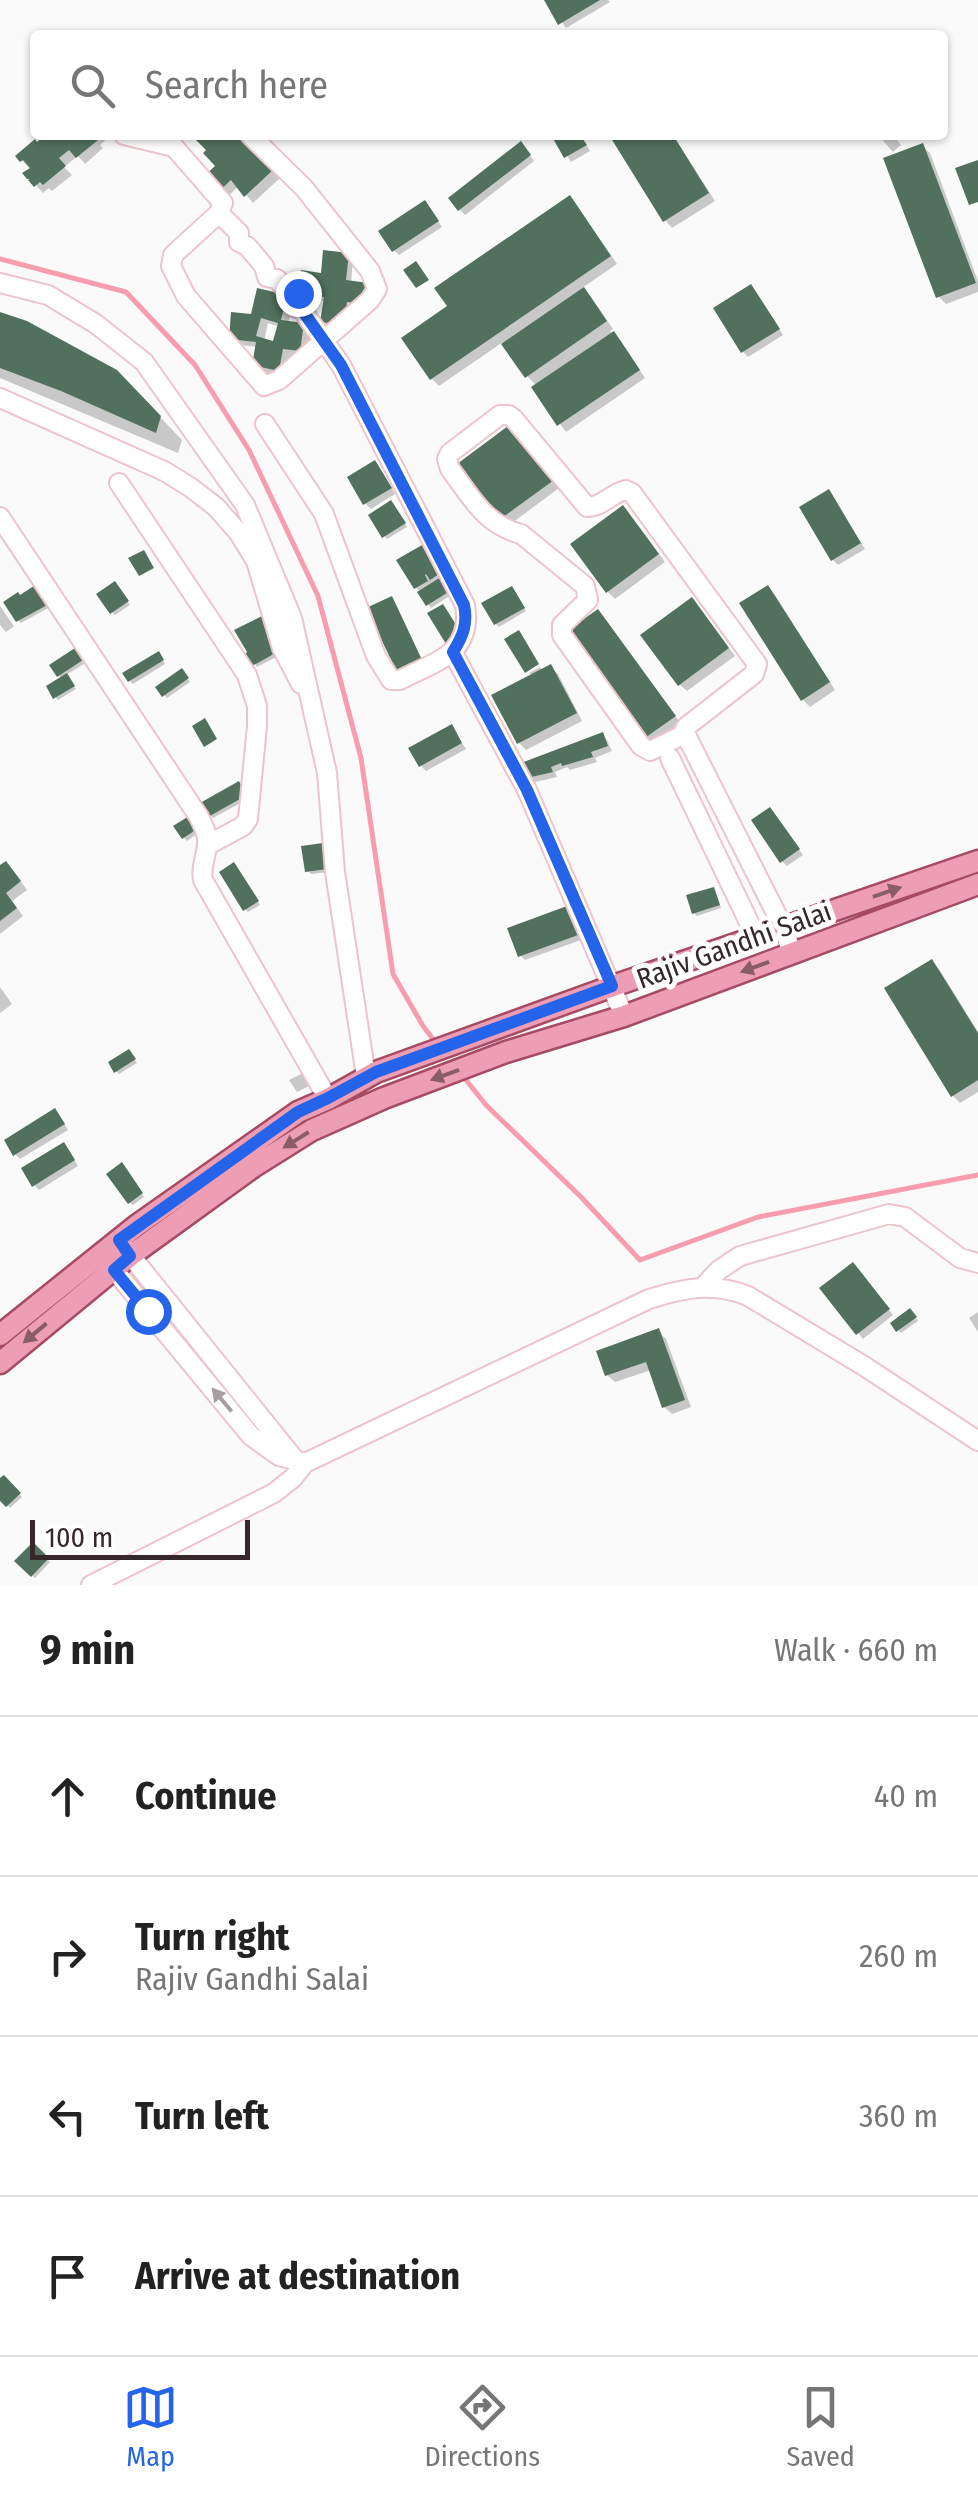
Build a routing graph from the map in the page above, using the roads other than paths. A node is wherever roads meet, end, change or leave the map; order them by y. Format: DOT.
graph roads {
  1 [pos="255,140"];
  2 [pos="179,141"];
  3 [pos="221,208"];
  4 [pos="0,283"];
  5 [pos="326,337"];
  6 [pos="0,398"];
  7 [pos="265,424"];
  8 [pos="119,483"];
  9 [pos="0,518"];
  10 [pos="453,652"];
  11 [pos="310,703"];
  12 [pos="684,734"];
  13 [pos="670,758"];
  14 [pos="208,845"];
  15 [pos="978,860"];
  16 [pos="978,884"];
  17 [pos="784,927"];
  18 [pos="756,936"];
  19 [pos="792,954"];
  20 [pos="612,986"];
  21 [pos="624,1016"];
  22 [pos="371,1074"];
  23 [pos="328,1098"];
  24 [pos="116,1255"];
  25 [pos="978,1263"];
  26 [pos="704,1286"];
  27 [pos="0,1335"];
  28 [pos="0,1363"];
  29 [pos="978,1441"];
  30 [pos="300,1462"];
  31 [pos="91,1585"];
  1 -- 5 [label="street"];
  2 -- 3 [label="street"];
  3 -- 5 [label="street"];
  3 -- 5 [label="street"];
  4 -- 11 [label="street"];
  5 -- 10 [label="street"];
  6 -- 11 [label="street"];
  7 -- 10 [label="street"];
  8 -- 14 [label="street"];
  9 -- 14 [label="street"];
  10 -- 20 [label="street"];
  11 -- 22 [label="street"];
  12 -- 12 [label="street"];
  12 -- 17 [label="street"];
  13 -- 18 [label="street"];
  14 -- 23 [label="street"];
  17 -- 15 [label="main road, Rajiv Gandhi Salai, one-way"];
  16 -- 19 [label="main road, Rajiv Gandhi Salai"];
  17 -- 18 [label="main road, Rajiv Gandhi Salai"];
  17 -- 19 [label="street"];
  18 -- 20 [label="main road, Rajiv Gandhi Salai"];
  19 -- 21 [label="main road, Rajiv Gandhi Salai, one-way"];
  20 -- 21 [label="street"];
  20 -- 22 [label="main road, Rajiv Gandhi Salai"];
  21 -- 24 [label="main road, Rajiv Gandhi Salai, one-way"];
  22 -- 23 [label="main road, Rajiv Gandhi Salai"];
  23 -- 24 [label="main road, Rajiv Gandhi Salai"];
  24 -- 27 [label="main road, Rajiv Gandhi Salai"];
  24 -- 28 [label="main road, Rajiv Gandhi Salai, one-way"];
  24 -- 30 [label="street"];
  25 -- 26 [label="street"];
  26 -- 29 [label="street"];
  26 -- 30 [label="street"];
  30 -- 31 [label="street"];
}
